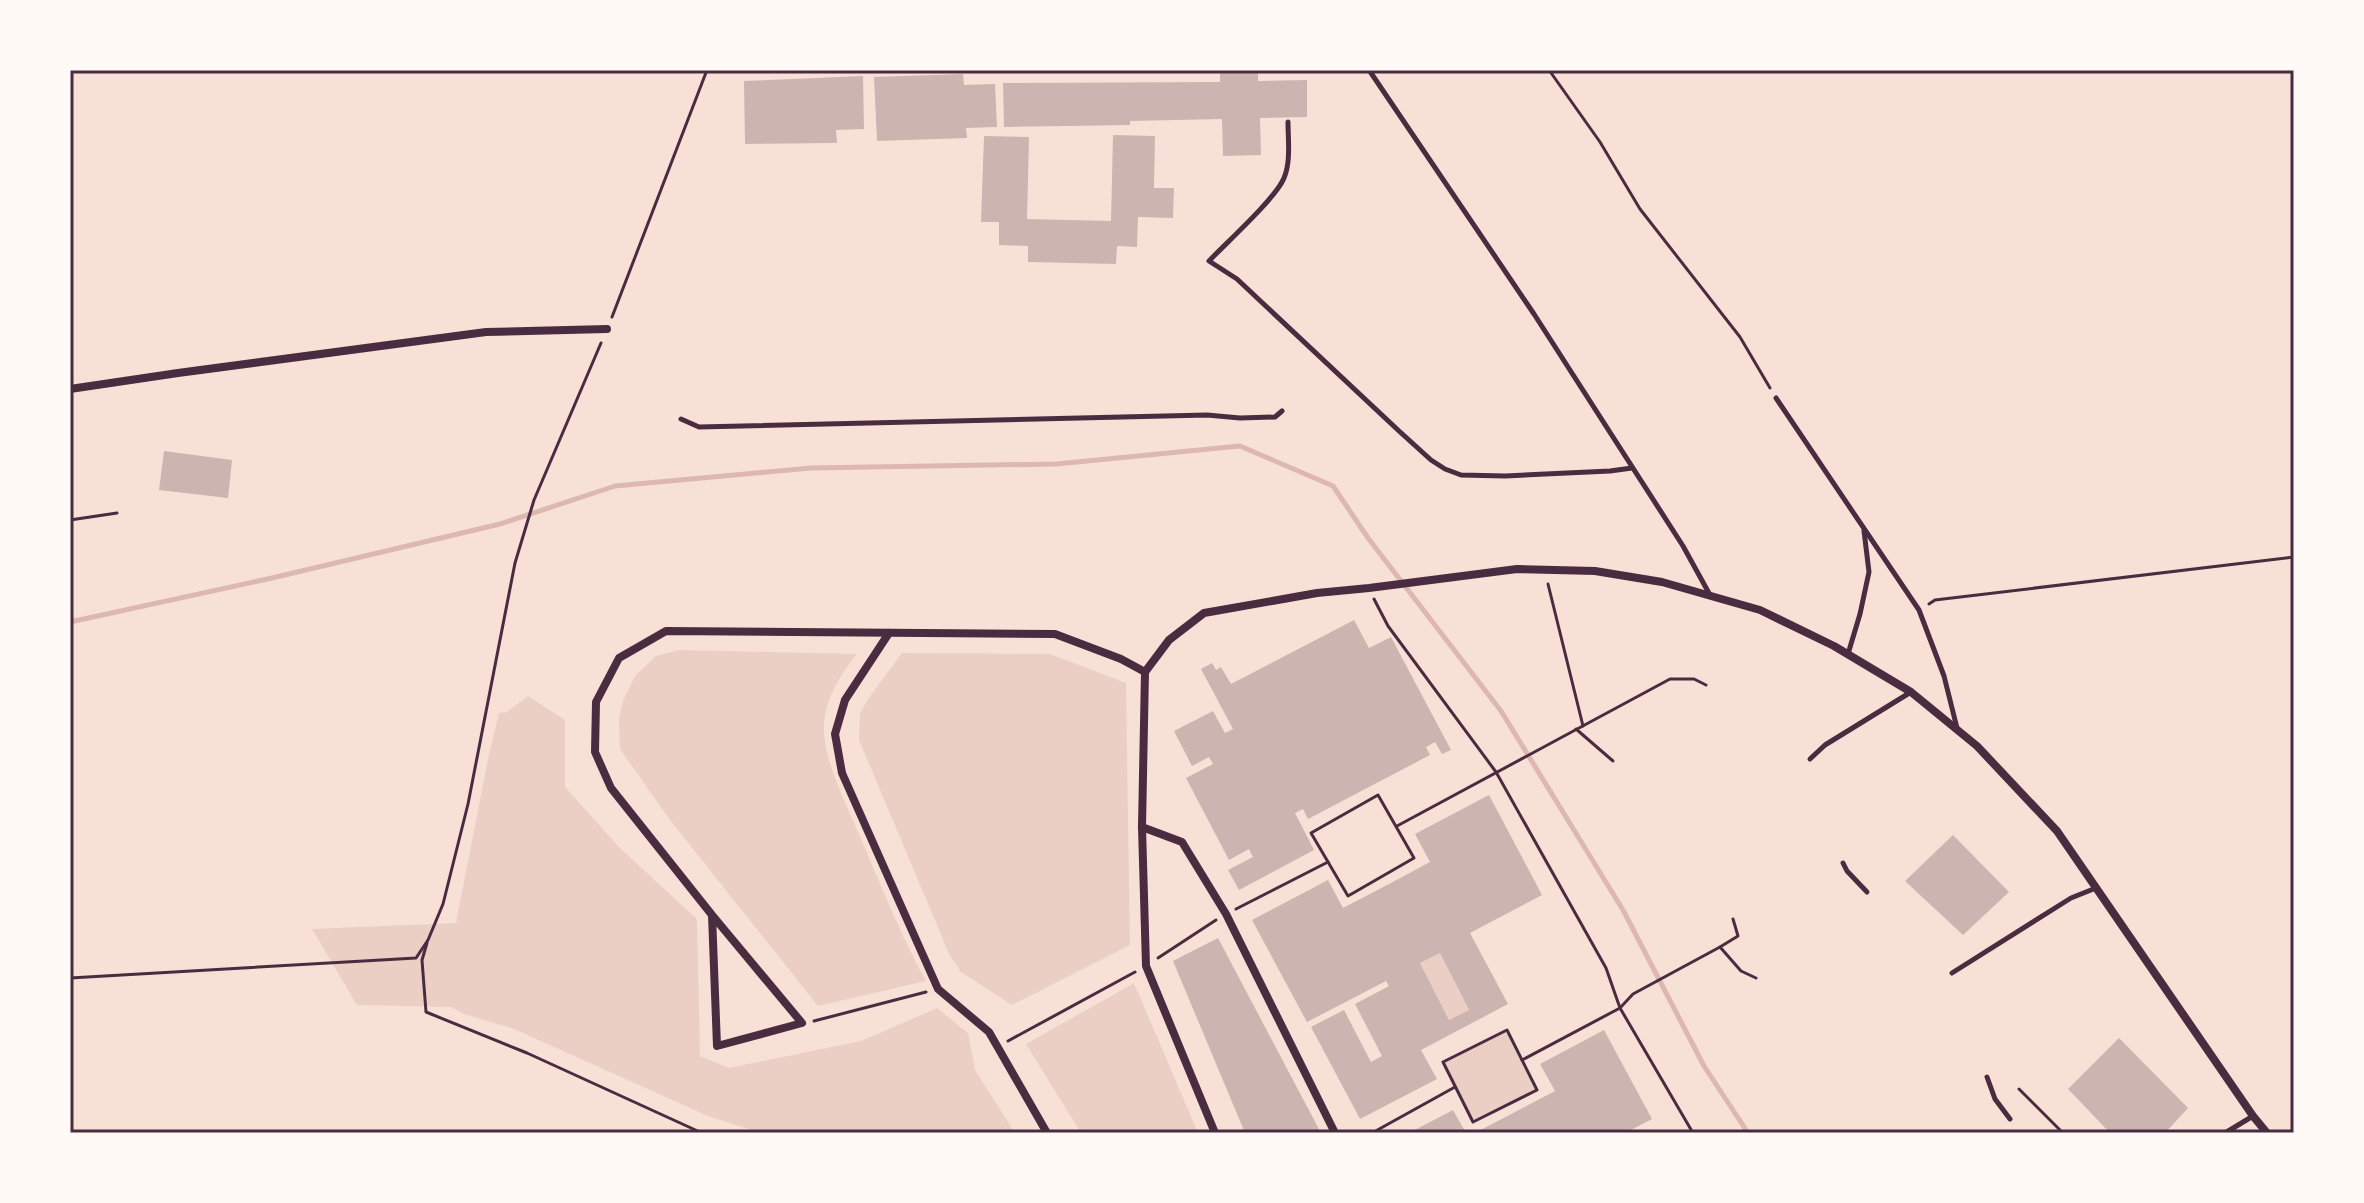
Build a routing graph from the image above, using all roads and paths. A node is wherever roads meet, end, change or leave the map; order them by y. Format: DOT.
graph roads {
  1 [pos="707,70"];
  2 [pos="1369,70"];
  3 [pos="1549,70"];
  4 [pos="1288,122"];
  5 [pos="607,329"];
  6 [pos="70,389"];
  7 [pos="1776,398"];
  8 [pos="1282,411"];
  9 [pos="681,419"];
  10 [pos="1632,468"];
  11 [pos="117,513"];
  12 [pos="70,520"];
  13 [pos="1864,529"];
  14 [pos="2294,557"];
  15 [pos="1549,568"];
  16 [pos="1369,588"];
  17 [pos="1711,596"];
  18 [pos="1919,610"];
  19 [pos="889,633"];
  20 [pos="1847,655"];
  21 [pos="1145,672"];
  22 [pos="1706,685"];
  23 [pos="1911,692"];
  24 [pos="1583,726"];
  25 [pos="1576,729"];
  26 [pos="1957,729"];
  27 [pos="1810,759"];
  28 [pos="1613,761"];
  29 [pos="1496,772"];
  30 [pos="1397,826"];
  31 [pos="1142,827"];
  32 [pos="1328,862"];
  33 [pos="1843,863"];
  34 [pos="2096,888"];
  35 [pos="1867,892"];
  36 [pos="1226,914"];
  37 [pos="712,915"];
  38 [pos="1733,919"];
  39 [pos="428,940"];
  40 [pos="1720,947"];
  41 [pos="1146,966"];
  42 [pos="1952,973"];
  43 [pos="70,978"];
  44 [pos="1756,978"];
  45 [pos="938,989"];
  46 [pos="1620,1008"];
  47 [pos="802,1023"];
  48 [pos="997,1046"];
  49 [pos="1522,1060"];
  50 [pos="1987,1077"];
  51 [pos="1455,1087"];
  52 [pos="2019,1089"];
  53 [pos="2253,1116"];
  54 [pos="2010,1119"];
  55 [pos="702,1133"];
  56 [pos="1047,1133"];
  57 [pos="1215,1133"];
  58 [pos="1335,1133"];
  59 [pos="1372,1133"];
  60 [pos="1693,1133"];
  61 [pos="2063,1133"];
  62 [pos="2225,1133"];
  63 [pos="2267,1133"];
  1 -- 5 [label="path"];
  2 -- 10 [label="lane"];
  3 -- 7 [label="path"];
  4 -- 10 [label="lane"];
  5 -- 6 [label="street"];
  5 -- 39 [label="path"];
  7 -- 13 [label="lane"];
  8 -- 9 [label="lane"];
  10 -- 17 [label="lane"];
  11 -- 12 [label="path"];
  13 -- 18 [label="lane"];
  13 -- 20 [label="lane"];
  14 -- 18 [label="path"];
  15 -- 16 [label="street"];
  15 -- 17 [label="street"];
  15 -- 24 [label="path"];
  16 -- 21 [label="street"];
  16 -- 29 [label="path"];
  17 -- 20 [label="street"];
  18 -- 26 [label="lane"];
  19 -- 21 [label="street"];
  19 -- 37 [label="street"];
  19 -- 45 [label="street"];
  20 -- 23 [label="street"];
  21 -- 31 [label="street"];
  22 -- 24 [label="path"];
  23 -- 26 [label="street"];
  23 -- 27 [label="lane"];
  24 -- 25 [label="path"];
  25 -- 28 [label="path"];
  25 -- 29 [label="path"];
  26 -- 34 [label="street"];
  29 -- 30 [label="path"];
  29 -- 46 [label="path"];
  30 -- 32 [label="path"];
  30 -- 32 [label="path"];
  31 -- 36 [label="street"];
  31 -- 41 [label="street"];
  32 -- 36 [label="path"];
  33 -- 35 [label="lane"];
  34 -- 42 [label="lane"];
  34 -- 53 [label="street"];
  36 -- 41 [label="path"];
  36 -- 58 [label="street"];
  37 -- 47 [label="street"];
  37 -- 47 [label="street"];
  38 -- 40 [label="path"];
  39 -- 43 [label="path"];
  39 -- 55 [label="path"];
  40 -- 44 [label="path"];
  40 -- 46 [label="path"];
  41 -- 48 [label="path"];
  41 -- 57 [label="street"];
  45 -- 47 [label="path"];
  45 -- 48 [label="street"];
  46 -- 49 [label="path"];
  46 -- 60 [label="path"];
  48 -- 56 [label="street"];
  49 -- 51 [label="path"];
  49 -- 51 [label="path"];
  50 -- 54 [label="lane"];
  51 -- 59 [label="path"];
  52 -- 61 [label="path"];
  53 -- 62 [label="lane"];
  53 -- 63 [label="street"];
}
